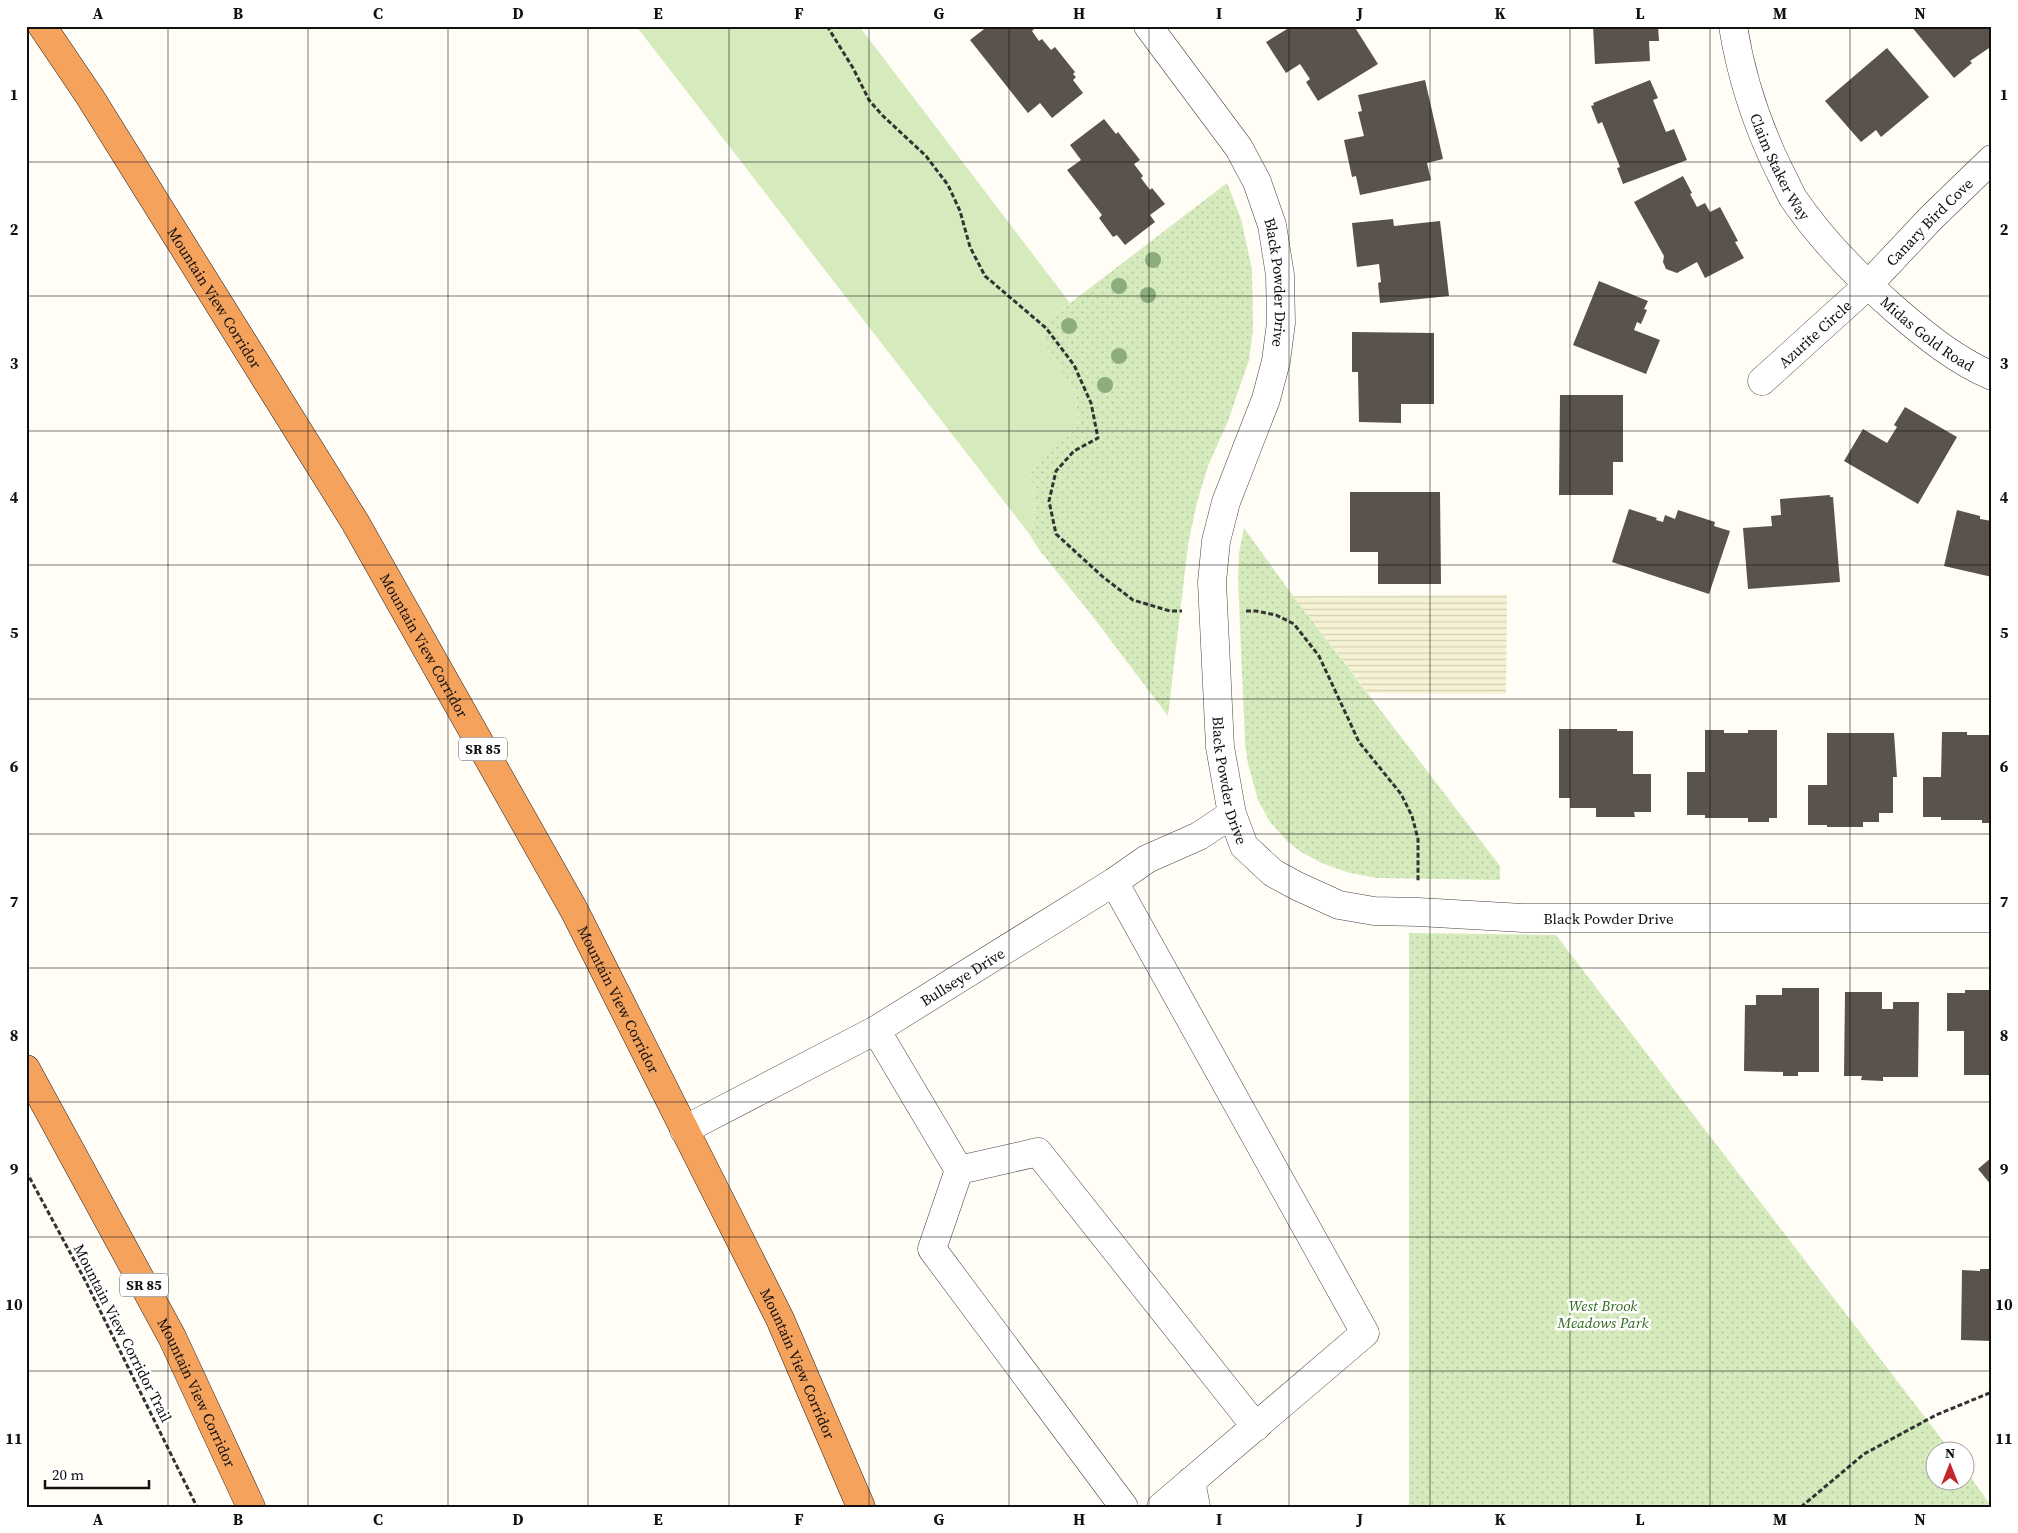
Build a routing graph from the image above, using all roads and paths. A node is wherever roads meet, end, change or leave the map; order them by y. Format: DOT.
graph roads {
  1 [pos="42,26"];
  2 [pos="826,26"];
  3 [pos="1148,26"];
  4 [pos="1733,26"];
  5 [pos="1992,159"];
  6 [pos="1868,286"];
  7 [pos="1992,376"];
  8 [pos="1762,381"];
  9 [pos="1213,611"];
  10 [pos="1232,814"];
  11 [pos="1114,882"];
  12 [pos="1418,912"];
  13 [pos="1992,918"];
  14 [pos="876,1030"];
  15 [pos="26,1069"];
  16 [pos="684,1130"];
  17 [pos="959,1170"];
  18 [pos="26,1171"];
  19 [pos="1992,1392"];
  20 [pos="1256,1427"];
  21 [pos="1194,1494"];
  22 [pos="197,1507"];
  23 [pos="251,1507"];
  24 [pos="861,1507"];
  25 [pos="1124,1507"];
  26 [pos="1161,1507"];
  27 [pos="1801,1507"];
  1 -- 16 [label="highway, Mountain View Corridor / SR 85"];
  2 -- 9 [label="path"];
  3 -- 9 [label="street, Black Powder Drive"];
  4 -- 6 [label="street, Claim Staker Way"];
  5 -- 6 [label="street, Canary Bird Cove"];
  6 -- 7 [label="street, Midas Gold Road"];
  6 -- 8 [label="street, Azurite Circle"];
  9 -- 10 [label="street, Black Powder Drive"];
  9 -- 12 [label="path"];
  10 -- 11 [label="street, Bullseye Drive"];
  10 -- 12 [label="street, Black Powder Drive"];
  11 -- 14 [label="street, Bullseye Drive"];
  11 -- 20 [label="street"];
  12 -- 13 [label="street, Black Powder Drive"];
  14 -- 16 [label="street, Bullseye Drive"];
  14 -- 17 [label="street"];
  15 -- 23 [label="highway, Mountain View Corridor / SR 85"];
  16 -- 24 [label="highway, Mountain View Corridor / SR 85"];
  17 -- 20 [label="street"];
  17 -- 25 [label="street"];
  18 -- 22 [label="path, Mountain View Corridor Trail"];
  19 -- 27 [label="path"];
  20 -- 21 [label="street"];
  21 -- 26 [label="street"];
}
